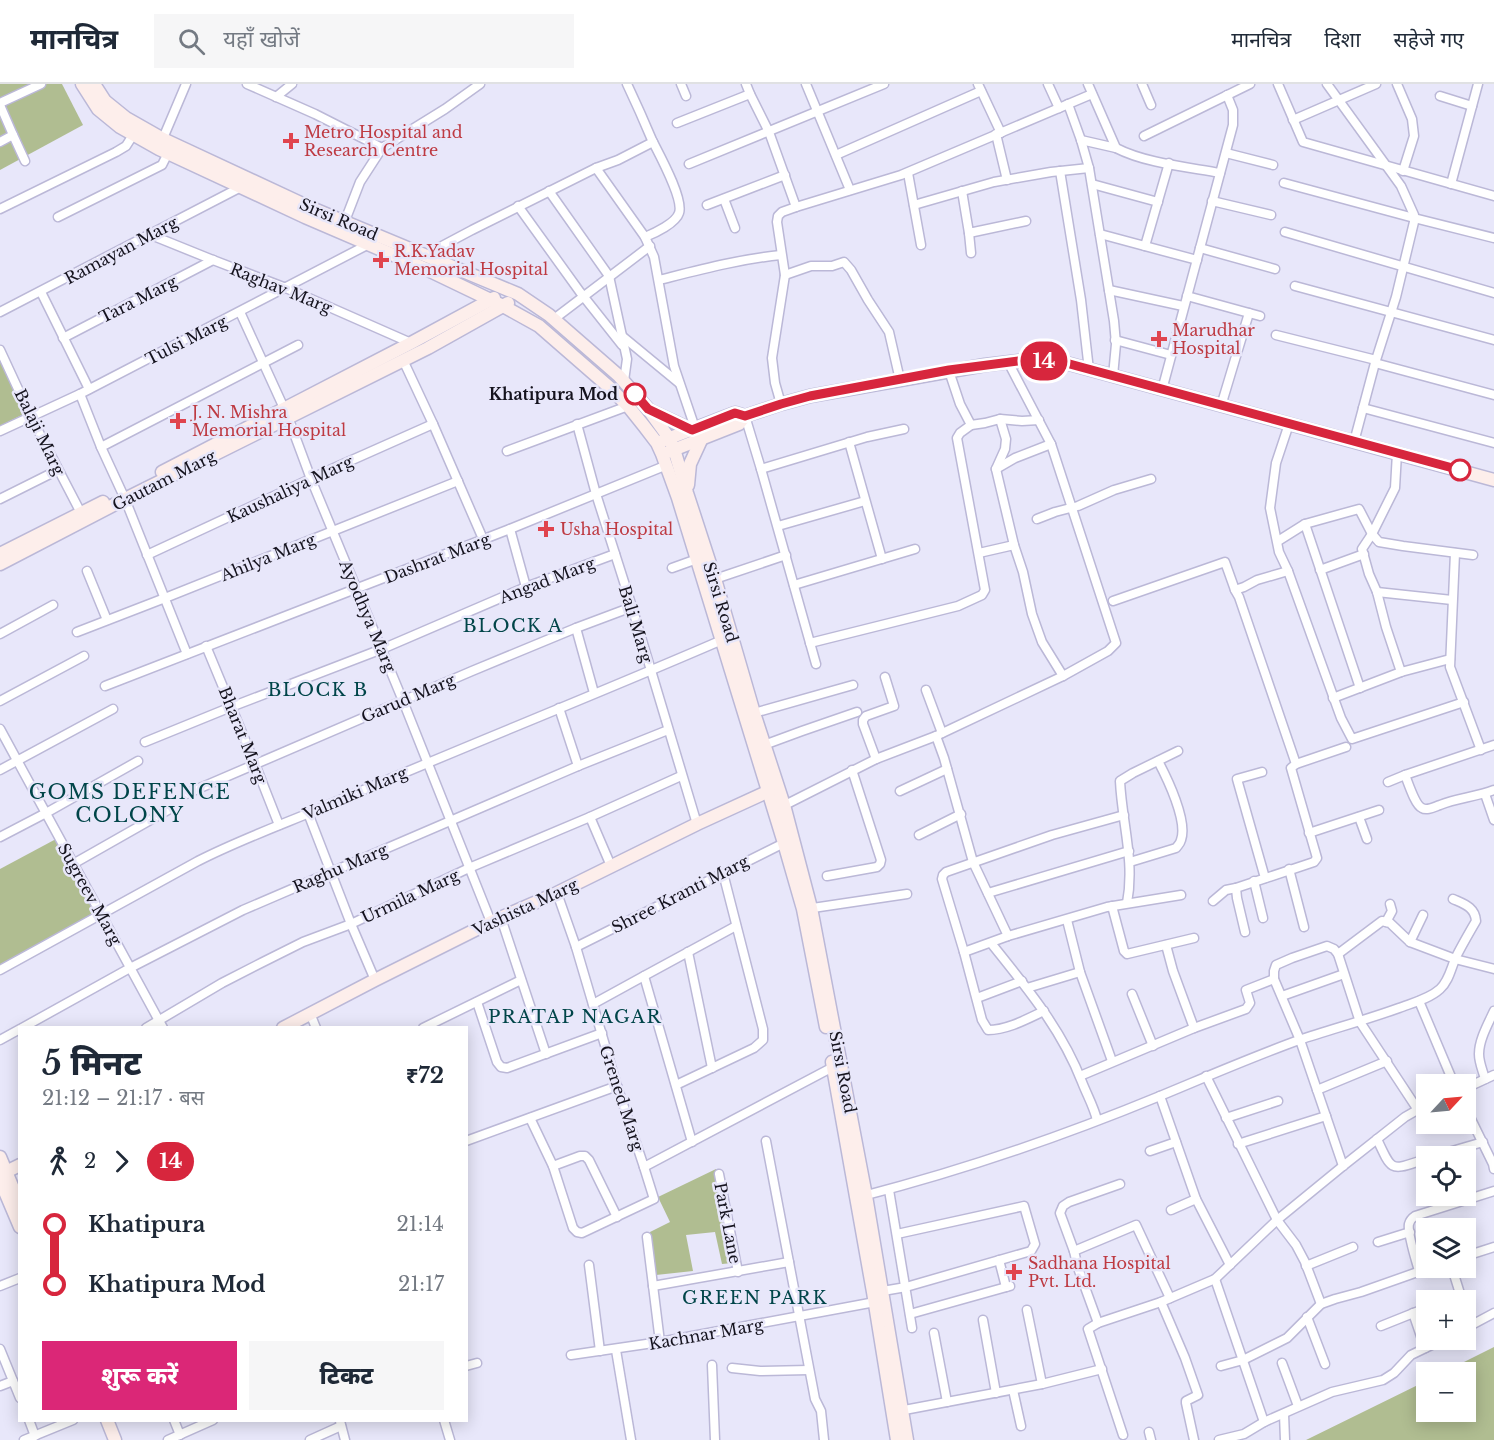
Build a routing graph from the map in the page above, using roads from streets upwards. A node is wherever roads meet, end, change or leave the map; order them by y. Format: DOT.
graph roads {
  1 [pos="41,84"];
  2 [pos="82,84"];
  3 [pos="94,84"];
  4 [pos="186,84"];
  5 [pos="247,84"];
  6 [pos="292,84"];
  7 [pos="480,84"];
  8 [pos="627,84"];
  9 [pos="681,84"];
  10 [pos="746,84"];
  11 [pos="806,84"];
  12 [pos="885,84"];
  13 [pos="1048,84"];
  14 [pos="1088,84"];
  15 [pos="1142,84"];
  16 [pos="1250,84"];
  17 [pos="1278,84"];
  18 [pos="1327,84"];
  19 [pos="1376,84"];
  20 [pos="1397,84"];
  21 [pos="1478,84"];
  22 [pos="980,87"];
  23 [pos="750,94"];
  24 [pos="1092,94"];
  25 [pos="1227,95"];
  26 [pos="276,96"];
  27 [pos="686,96"];
  28 [pos="1440,96"];
  29 [pos="1340,101"];
  30 [pos="0,104"];
  31 [pos="1150,105"];
  32 [pos="1064,106"];
  33 [pos="1472,106"];
  34 [pos="817,111"];
  35 [pos="1293,120"];
  36 [pos="677,123"];
  37 [pos="769,132"];
  38 [pos="999,134"];
  39 [pos="13,135"];
  40 [pos="133,135"];
  41 [pos="1144,136"];
  42 [pos="1081,140"];
  43 [pos="0,142"];
  44 [pos="653,142"];
  45 [pos="163,147"];
  46 [pos="382,148"];
  47 [pos="1116,148"];
  48 [pos="1226,153"];
  49 [pos="836,155"];
  50 [pos="25,161"];
  51 [pos="1169,163"];
  52 [pos="689,164"];
  53 [pos="1273,165"];
  54 [pos="1387,167"];
  55 [pos="596,168"];
  56 [pos="1089,168"];
  57 [pos="1060,171"];
  58 [pos="1403,171"];
  59 [pos="908,172"];
  60 [pos="1220,173"];
  61 [pos="785,175"];
  62 [pos="1007,180"];
  63 [pos="1284,183"];
  64 [pos="1092,184"];
  65 [pos="1451,184"];
  66 [pos="241,187"];
  67 [pos="850,190"];
  68 [pos="549,191"];
  69 [pos="962,191"];
  70 [pos="1494,196"];
  71 [pos="724,199"];
  72 [pos="1212,201"];
  73 [pos="1158,202"];
  74 [pos="707,205"];
  75 [pos="914,205"];
  76 [pos="518,206"];
  77 [pos="796,207"];
  78 [pos="0,210"];
  79 [pos="1271,214"];
  80 [pos="58,217"];
  81 [pos="1413,218"];
  82 [pos="1026,221"];
  83 [pos="342,227"];
  84 [pos="735,228"];
  85 [pos="1285,232"];
  86 [pos="969,233"];
  87 [pos="151,234"];
  88 [pos="1100,234"];
  89 [pos="645,237"];
  90 [pos="1494,238"];
  91 [pos="369,244"];
  92 [pos="650,246"];
  93 [pos="921,246"];
  94 [pos="1145,246"];
  95 [pos="1200,248"];
  96 [pos="971,253"];
  97 [pos="781,255"];
  98 [pos="430,258"];
  99 [pos="213,260"];
  100 [pos="1197,260"];
  101 [pos="1402,266"];
  102 [pos="1275,269"];
  103 [pos="785,275"];
  104 [pos="609,276"];
  105 [pos="659,280"];
  106 [pos="1296,285"];
  107 [pos="286,288"];
  108 [pos="1109,290"];
  109 [pos="41,292"];
  110 [pos="512,292"];
  111 [pos="1494,292"];
  112 [pos="583,296"];
  113 [pos="1187,296"];
  114 [pos="491,301"];
  115 [pos="503,306"];
  116 [pos="1183,306"];
  117 [pos="1391,311"];
  118 [pos="0,312"];
  119 [pos="240,312"];
  120 [pos="1249,313"];
  121 [pos="1260,316"];
  122 [pos="554,319"];
  123 [pos="1276,335"];
  124 [pos="622,336"];
  125 [pos="63,338"];
  126 [pos="1115,340"];
  127 [pos="1494,340"];
  128 [pos="411,344"];
  129 [pos="298,345"];
  130 [pos="624,347"];
  131 [pos="0,350"];
  132 [pos="1171,355"];
  133 [pos="403,360"];
  134 [pos="1008,362"];
  135 [pos="1376,362"];
  136 [pos="263,363"];
  137 [pos="949,370"];
  138 [pos="1089,370"];
  139 [pos="1113,376"];
  140 [pos="900,380"];
  141 [pos="624,381"];
  142 [pos="681,385"];
  143 [pos="89,389"];
  144 [pos="1162,390"];
  145 [pos="80,394"];
  146 [pos="1494,395"];
  147 [pos="781,404"];
  148 [pos="628,406"];
  149 [pos="1221,406"];
  150 [pos="1363,408"];
  151 [pos="648,409"];
  152 [pos="286,413"];
  153 [pos="745,416"];
  154 [pos="31,417"];
  155 [pos="1000,419"];
  156 [pos="1039,420"];
  157 [pos="433,424"];
  158 [pos="577,424"];
  159 [pos="1289,424"];
  160 [pos="971,425"];
  161 [pos="904,429"];
  162 [pos="0,431"];
  163 [pos="696,432"];
  164 [pos="1354,441"];
  165 [pos="849,442"];
  166 [pos="1494,443"];
  167 [pos="672,444"];
  168 [pos="1051,444"];
  169 [pos="101,447"];
  170 [pos="507,451"];
  171 [pos="1396,453"];
  172 [pos="662,454"];
  173 [pos="761,469"];
  174 [pos="996,469"];
  175 [pos="58,470"];
  176 [pos="311,479"];
  177 [pos="1151,479"];
  178 [pos="1494,480"];
  179 [pos="458,481"];
  180 [pos="596,494"];
  181 [pos="687,494"];
  182 [pos="124,496"];
  183 [pos="0,499"];
  184 [pos="865,501"];
  185 [pos="1072,508"];
  186 [pos="81,513"];
  187 [pos="1037,519"];
  188 [pos="1305,524"];
  189 [pos="778,526"];
  190 [pos="510,529"];
  191 [pos="332,531"];
  192 [pos="1372,534"];
  193 [pos="483,539"];
  194 [pos="1278,541"];
  195 [pos="1014,545"];
  196 [pos="915,549"];
  197 [pos="979,553"];
  198 [pos="1455,553"];
  199 [pos="0,554"];
  200 [pos="615,554"];
  201 [pos="1364,554"];
  202 [pos="147,555"];
  203 [pos="786,555"];
  204 [pos="1473,555"];
  205 [pos="697,559"];
  206 [pos="882,559"];
  207 [pos="0,564"];
  208 [pos="672,568"];
  209 [pos="1320,570"];
  210 [pos="87,571"];
  211 [pos="1288,571"];
  212 [pos="710,581"];
  213 [pos="794,585"];
  214 [pos="526,588"];
  215 [pos="357,589"];
  216 [pos="1235,590"];
  217 [pos="1377,592"];
  218 [pos="165,598"];
  219 [pos="1452,600"];
  220 [pos="1113,601"];
  221 [pos="53,605"];
  222 [pos="632,607"];
  223 [pos="107,620"];
  224 [pos="576,628"];
  225 [pos="77,632"];
  226 [pos="0,634"];
  227 [pos="722,640"];
  228 [pos="810,644"];
  229 [pos="206,646"];
  230 [pos="382,649"];
  231 [pos="187,654"];
  232 [pos="84,656"];
  233 [pos="1450,659"];
  234 [pos="816,664"];
  235 [pos="651,670"];
  236 [pos="1401,672"];
  237 [pos="885,676"];
  238 [pos="1063,676"];
  239 [pos="853,685"];
  240 [pos="105,686"];
  241 [pos="1360,688"];
  242 [pos="926,690"];
  243 [pos="594,693"];
  244 [pos="1333,698"];
  245 [pos="0,701"];
  246 [pos="403,701"];
  247 [pos="1464,702"];
  248 [pos="231,707"];
  249 [pos="559,708"];
  250 [pos="113,709"];
  251 [pos="857,712"];
  252 [pos="754,713"];
  253 [pos="0,729"];
  254 [pos="668,730"];
  255 [pos="939,734"];
  256 [pos="146,742"];
  257 [pos="764,745"];
  258 [pos="1494,745"];
  259 [pos="1346,747"];
  260 [pos="1481,750"];
  261 [pos="1178,751"];
  262 [pos="876,759"];
  263 [pos="17,760"];
  264 [pos="138,761"];
  265 [pos="1158,761"];
  266 [pos="427,762"];
  267 [pos="255,764"];
  268 [pos="1296,764"];
  269 [pos="578,766"];
  270 [pos="947,769"];
  271 [pos="0,770"];
  272 [pos="852,770"];
  273 [pos="1262,772"];
  274 [pos="1405,775"];
  275 [pos="681,776"];
  276 [pos="1388,782"];
  277 [pos="1494,790"];
  278 [pos="769,791"];
  279 [pos="900,791"];
  280 [pos="186,794"];
  281 [pos="1485,794"];
  282 [pos="779,808"];
  283 [pos="168,810"];
  284 [pos="1379,810"];
  285 [pos="46,813"];
  286 [pos="309,813"];
  287 [pos="961,814"];
  288 [pos="1124,815"];
  289 [pos="590,817"];
  290 [pos="1359,817"];
  291 [pos="1494,820"];
  292 [pos="450,821"];
  293 [pos="697,824"];
  294 [pos="279,825"];
  295 [pos="1309,832"];
  296 [pos="919,835"];
  297 [pos="0,837"];
  298 [pos="1367,839"];
  299 [pos="784,843"];
  300 [pos="1129,851"];
  301 [pos="973,862"];
  302 [pos="1130,862"];
  303 [pos="73,864"];
  304 [pos="611,866"];
  305 [pos="469,868"];
  306 [pos="1289,869"];
  307 [pos="331,872"];
  308 [pos="723,873"];
  309 [pos="827,876"];
  310 [pos="1265,878"];
  311 [pos="1254,881"];
  312 [pos="1236,888"];
  313 [pos="557,893"];
  314 [pos="988,893"];
  315 [pos="907,894"];
  316 [pos="1181,895"];
  317 [pos="1453,899"];
  318 [pos="1213,901"];
  319 [pos="1127,903"];
  320 [pos="1390,904"];
  321 [pos="1112,906"];
  322 [pos="807,909"];
  323 [pos="101,914"];
  324 [pos="1423,915"];
  325 [pos="1263,918"];
  326 [pos="496,920"];
  327 [pos="1067,920"];
  328 [pos="1386,922"];
  329 [pos="351,924"];
  330 [pos="736,926"];
  331 [pos="1304,927"];
  332 [pos="1245,932"];
  333 [pos="1008,936"];
  334 [pos="1194,938"];
  335 [pos="1410,942"];
  336 [pos="991,943"];
  337 [pos="1166,945"];
  338 [pos="576,947"];
  339 [pos="964,951"];
  340 [pos="688,952"];
  341 [pos="1338,954"];
  342 [pos="1455,959"];
  343 [pos="130,968"];
  344 [pos="1494,969"];
  345 [pos="0,970"];
  346 [pos="1080,972"];
  347 [pos="1344,974"];
  348 [pos="644,976"];
  349 [pos="1274,979"];
  350 [pos="375,980"];
  351 [pos="521,980"];
  352 [pos="1025,985"];
  353 [pos="1132,994"];
  354 [pos="1282,996"];
  355 [pos="977,999"];
  356 [pos="1419,1001"];
  357 [pos="477,1002"];
  358 [pos="593,1004"];
  359 [pos="1044,1011"];
  360 [pos="1494,1011"];
  361 [pos="310,1013"];
  362 [pos="1360,1022"];
  363 [pos="161,1024"];
  364 [pos="25,1026"];
  365 [pos="287,1026"];
  366 [pos="315,1026"];
  367 [pos="426,1026"];
  368 [pos="1194,1028"];
  369 [pos="18,1030"];
  370 [pos="602,1033"];
  371 [pos="0,1040"];
  372 [pos="1300,1040"];
  373 [pos="1152,1046"];
  374 [pos="546,1054"];
  375 [pos="1112,1061"];
  376 [pos="1387,1061"];
  377 [pos="833,1066"];
  378 [pos="712,1068"];
  379 [pos="1450,1074"];
  380 [pos="1080,1076"];
  381 [pos="1206,1077"];
  382 [pos="1490,1077"];
  383 [pos="1476,1083"];
  384 [pos="675,1085"];
  385 [pos="617,1086"];
  386 [pos="1317,1090"];
  387 [pos="1160,1096"];
  388 [pos="1416,1100"];
  389 [pos="1278,1101"];
  390 [pos="1416,1111"];
  391 [pos="1326,1116"];
  392 [pos="530,1118"];
  393 [pos="1226,1119"];
  394 [pos="1097,1120"];
  395 [pos="1476,1128"];
  396 [pos="1377,1139"];
  397 [pos="468,1140"];
  398 [pos="766,1141"];
  399 [pos="692,1142"];
  400 [pos="1176,1142"];
  401 [pos="1483,1142"];
  402 [pos="1238,1144"];
  403 [pos="1469,1146"];
  404 [pos="1150,1151"];
  405 [pos="0,1157"];
  406 [pos="1416,1162"];
  407 [pos="18,1166"];
  408 [pos="553,1166"];
  409 [pos="1343,1166"];
  410 [pos="644,1167"];
  411 [pos="1494,1169"];
  412 [pos="718,1174"];
  413 [pos="2,1176"];
  414 [pos="1120,1184"];
  415 [pos="889,1190"];
  416 [pos="1494,1191"];
  417 [pos="862,1197"];
  418 [pos="1196,1199"];
  419 [pos="18,1202"];
  420 [pos="1171,1210"];
  421 [pos="617,1217"];
  422 [pos="1277,1220"];
  423 [pos="18,1221"];
  424 [pos="1410,1232"];
  425 [pos="897,1234"];
  426 [pos="646,1237"];
  427 [pos="1378,1242"];
  428 [pos="1353,1247"];
  429 [pos="1494,1247"];
  430 [pos="1074,1251"];
  431 [pos="1476,1253"];
  432 [pos="1416,1258"];
  433 [pos="999,1260"];
  434 [pos="789,1262"];
  435 [pos="589,1265"];
  436 [pos="1230,1265"];
  437 [pos="1306,1266"];
  438 [pos="738,1272"];
  439 [pos="1416,1272"];
  440 [pos="18,1279"];
  441 [pos="1215,1279"];
  442 [pos="0,1286"];
  443 [pos="653,1286"];
  444 [pos="906,1287"];
  445 [pos="877,1295"];
  446 [pos="1166,1300"];
  447 [pos="1321,1305"];
  448 [pos="1028,1310"];
  449 [pos="1416,1312"];
  450 [pos="1413,1313"];
  451 [pos="1494,1313"];
  452 [pos="910,1314"];
  453 [pos="799,1316"];
  454 [pos="1308,1317"];
  455 [pos="983,1320"];
  456 [pos="1416,1322"];
  457 [pos="1476,1322"];
  458 [pos="1098,1323"];
  459 [pos="1381,1326"];
  460 [pos="912,1328"];
  461 [pos="934,1333"];
  462 [pos="660,1342"];
  463 [pos="0,1348"];
  464 [pos="616,1350"];
  465 [pos="1421,1350"];
  466 [pos="600,1351"];
  467 [pos="572,1355"];
  468 [pos="1243,1360"];
  469 [pos="477,1363"];
  470 [pos="1282,1363"];
  471 [pos="1325,1364"];
  472 [pos="468,1365"];
  473 [pos="712,1365"];
  474 [pos="1221,1366"];
  475 [pos="732,1368"];
  476 [pos="1102,1369"];
  477 [pos="809,1370"];
  478 [pos="13,1381"];
  479 [pos="1042,1384"];
  480 [pos="0,1386"];
  481 [pos="1013,1390"];
  482 [pos="18,1393"];
  483 [pos="996,1393"];
  484 [pos="947,1402"];
  485 [pos="1298,1406"];
  486 [pos="897,1411"];
  487 [pos="1284,1414"];
  488 [pos="29,1422"];
  489 [pos="68,1422"];
  490 [pos="99,1422"];
  491 [pos="108,1422"];
  492 [pos="175,1422"];
  493 [pos="209,1422"];
  494 [pos="445,1422"];
  495 [pos="1264,1422"];
  496 [pos="341,1423"];
  497 [pos="1021,1426"];
  498 [pos="180,1435"];
  499 [pos="1124,1435"];
  500 [pos="30,1438"];
  501 [pos="106,1440"];
  502 [pos="115,1440"];
  503 [pos="168,1440"];
  504 [pos="310,1440"];
  505 [pos="345,1440"];
  506 [pos="450,1440"];
  507 [pos="631,1440"];
  508 [pos="715,1440"];
  509 [pos="824,1440"];
  510 [pos="897,1440"];
  511 [pos="907,1440"];
  512 [pos="1194,1440"];
  513 [pos="1219,1440"];
  514 [pos="1285,1440"];
  1 -- 30 [label="street"];
  2 -- 40 [label="street, Sirsi Road"];
  3 -- 45 [label="street, Sirsi Road"];
  4 -- 45 [label="street"];
  5 -- 26 [label="street"];
  6 -- 26 [label="street"];
  7 -- 46 [label="street"];
  8 -- 44 [label="street"];
  9 -- 27 [label="street"];
  10 -- 23 [label="street"];
  11 -- 34 [label="street"];
  12 -- 34 [label="street"];
  13 -- 32 [label="street"];
  14 -- 24 [label="street"];
  15 -- 31 [label="street"];
  16 -- 25 [label="street"];
  17 -- 35 [label="street"];
  18 -- 29 [label="street"];
  19 -- 29 [label="street"];
  20 -- 58 [label="street"];
  21 -- 33 [label="street"];
  22 -- 38 [label="street"];
  22 -- 49 [label="street"];
  23 -- 36 [label="street"];
  23 -- 37 [label="street"];
  24 -- 32 [label="street"];
  24 -- 47 [label="street"];
  25 -- 41 [label="street"];
  25 -- 48 [label="street"];
  26 -- 46 [label="street"];
  28 -- 33 [label="street"];
  29 -- 35 [label="street"];
  29 -- 54 [label="street"];
  30 -- 39 [label="street"];
  32 -- 38 [label="street"];
  32 -- 42 [label="street"];
  33 -- 65 [label="street"];
  34 -- 37 [label="street"];
  34 -- 49 [label="street"];
  35 -- 54 [label="street"];
  37 -- 52 [label="street"];
  37 -- 61 [label="street"];
  38 -- 59 [label="street"];
  38 -- 62 [label="street"];
  39 -- 43 [label="street"];
  39 -- 50 [label="street"];
  40 -- 45 [label="street, Sirsi Road"];
  40 -- 78 [label="street"];
  42 -- 47 [label="street"];
  42 -- 56 [label="street"];
  44 -- 55 [label="street"];
  44 -- 89 [label="street"];
  45 -- 66 [label="street, Sirsi Road"];
  45 -- 80 [label="street"];
  45 -- 83 [label="street, Sirsi Road"];
  46 -- 83 [label="street"];
  47 -- 51 [label="street"];
  48 -- 53 [label="street"];
  48 -- 60 [label="street"];
  49 -- 67 [label="street"];
  51 -- 60 [label="street"];
  51 -- 73 [label="street"];
  54 -- 58 [label="street"];
  54 -- 81 [label="street"];
  55 -- 68 [label="street"];
  55 -- 89 [label="street"];
  56 -- 57 [label="street"];
  56 -- 64 [label="street"];
  57 -- 62 [label="street"];
  57 -- 138 [label="street"];
  58 -- 65 [label="street"];
  59 -- 67 [label="street"];
  59 -- 75 [label="street"];
  60 -- 72 [label="street"];
  61 -- 71 [label="street"];
  61 -- 77 [label="street"];
  62 -- 69 [label="street"];
  63 -- 81 [label="street"];
  64 -- 73 [label="street"];
  64 -- 88 [label="street"];
  65 -- 70 [label="street"];
  66 -- 83 [label="street, Sirsi Road"];
  66 -- 87 [label="street, Ramayan Marg"];
  67 -- 77 [label="street"];
  68 -- 76 [label="street"];
  68 -- 104 [label="street"];
  69 -- 75 [label="street"];
  69 -- 86 [label="street"];
  71 -- 74 [label="street"];
  71 -- 84 [label="street"];
  72 -- 79 [label="street"];
  72 -- 95 [label="street"];
  73 -- 94 [label="street"];
  75 -- 93 [label="street"];
  76 -- 98 [label="street"];
  76 -- 112 [label="street"];
  77 -- 97 [label="street"];
  81 -- 90 [label="street"];
  81 -- 101 [label="street"];
  82 -- 86 [label="street"];
  83 -- 91 [label="street, Sirsi Road"];
  83 -- 98 [label="street, Sirsi Road"];
  85 -- 101 [label="street"];
  86 -- 96 [label="street"];
  87 -- 99 [label="street, Raghav Marg"];
  87 -- 109 [label="street, Ramayan Marg"];
  88 -- 94 [label="street"];
  88 -- 108 [label="street"];
  89 -- 92 [label="street"];
  91 -- 107 [label="street, Tulsi Marg"];
  91 -- 114 [label="street, Sirsi Road"];
  92 -- 104 [label="street"];
  92 -- 105 [label="street"];
  94 -- 100 [label="street"];
  95 -- 100 [label="street"];
  95 -- 102 [label="street"];
  97 -- 103 [label="street"];
  97 -- 105 [label="street"];
  98 -- 110 [label="street, Sirsi Road"];
  99 -- 107 [label="street, Raghav Marg"];
  99 -- 125 [label="street, Tara Marg"];
  100 -- 113 [label="street"];
  101 -- 111 [label="street"];
  101 -- 117 [label="street"];
  103 -- 140 [label="street"];
  103 -- 147 [label="street"];
  104 -- 112 [label="street"];
  104 -- 124 [label="street"];
  105 -- 142 [label="street"];
  106 -- 117 [label="street"];
  107 -- 119 [label="street, Tulsi Marg"];
  107 -- 128 [label="street, Raghav Marg"];
  108 -- 116 [label="street"];
  108 -- 126 [label="street"];
  109 -- 118 [label="street, Ramayan Marg"];
  109 -- 125 [label="street"];
  110 -- 114 [label="street, Gautam Marg"];
  110 -- 115 [label="street, Gautam Marg"];
  110 -- 122 [label="street, Sirsi Road"];
  112 -- 122 [label="street"];
  112 -- 130 [label="street"];
  113 -- 116 [label="street"];
  113 -- 120 [label="street"];
  114 -- 115 [label="street, Sirsi Road"];
  114 -- 128 [label="street, Gautam Marg"];
  115 -- 133 [label="street, Gautam Marg"];
  115 -- 148 [label="street, Sirsi Road"];
  116 -- 132 [label="street"];
  117 -- 127 [label="street"];
  117 -- 135 [label="street"];
  119 -- 136 [label="street, Ayodhya Marg"];
  119 -- 143 [label="street, Tulsi Marg"];
  120 -- 121 [label="street"];
  120 -- 149 [label="street"];
  122 -- 141 [label="street, Sirsi Road"];
  123 -- 135 [label="street"];
  124 -- 130 [label="street"];
  124 -- 142 [label="street"];
  125 -- 143 [label="street"];
  126 -- 132 [label="street"];
  126 -- 139 [label="street"];
  128 -- 152 [label="street, Gautam Marg"];
  129 -- 136 [label="street"];
  130 -- 141 [label="street"];
  131 -- 154 [label="street, Balaji Marg"];
  132 -- 144 [label="street"];
  133 -- 152 [label="street, Gautam Marg"];
  133 -- 157 [label="street"];
  134 -- 137 [label="street"];
  134 -- 138 [label="street"];
  134 -- 156 [label="street"];
  135 -- 146 [label="street"];
  135 -- 150 [label="street"];
  136 -- 152 [label="street, Ayodhya Marg"];
  136 -- 169 [label="street"];
  137 -- 140 [label="street"];
  137 -- 160 [label="street"];
  138 -- 139 [label="street"];
  139 -- 144 [label="street"];
  140 -- 147 [label="street"];
  141 -- 151 [label="street, Sirsi Road"];
  142 -- 163 [label="street"];
  143 -- 145 [label="street, Tulsi Marg"];
  144 -- 149 [label="street"];
  145 -- 154 [label="street, Tulsi Marg"];
  145 -- 169 [label="street"];
  147 -- 153 [label="street"];
  148 -- 158 [label="street"];
  148 -- 172 [label="street, Sirsi Road"];
  149 -- 159 [label="street"];
  150 -- 164 [label="street"];
  150 -- 166 [label="street"];
  151 -- 163 [label="street"];
  151 -- 167 [label="street, Sirsi Road"];
  152 -- 176 [label="street, Ayodhya Marg"];
  152 -- 182 [label="street, Gautam Marg"];
  153 -- 163 [label="street"];
  153 -- 173 [label="street"];
  154 -- 162 [label="street, Tulsi Marg"];
  154 -- 175 [label="street, Balaji Marg"];
  155 -- 156 [label="street"];
  155 -- 160 [label="street"];
  155 -- 174 [label="street"];
  156 -- 168 [label="street"];
  157 -- 176 [label="street, Kaushaliya Marg"];
  157 -- 179 [label="street"];
  158 -- 170 [label="street"];
  158 -- 180 [label="street, Bali Marg"];
  159 -- 164 [label="street"];
  159 -- 194 [label="street"];
  160 -- 197 [label="street"];
  161 -- 165 [label="street"];
  163 -- 167 [label="street"];
  163 -- 181 [label="street"];
  164 -- 171 [label="street"];
  165 -- 173 [label="street"];
  165 -- 184 [label="street"];
  167 -- 172 [label="street"];
  167 -- 181 [label="street, Sirsi Road"];
  168 -- 174 [label="street"];
  168 -- 185 [label="street"];
  169 -- 182 [label="street"];
  171 -- 178 [label="street"];
  171 -- 192 [label="street"];
  172 -- 180 [label="street, Dashrat Marg"];
  172 -- 205 [label="street, Sirsi Road"];
  173 -- 189 [label="street"];
  174 -- 195 [label="street"];
  175 -- 183 [label="street"];
  175 -- 186 [label="street, Balaji Marg"];
  176 -- 191 [label="street, Ayodhya Marg"];
  176 -- 202 [label="street, Kaushaliya Marg"];
  177 -- 185 [label="street"];
  179 -- 191 [label="street, Ahilya Marg"];
  179 -- 193 [label="street"];
  180 -- 190 [label="street, Dashrat Marg"];
  180 -- 200 [label="street, Bali Marg"];
  181 -- 212 [label="street, Sirsi Road"];
  182 -- 186 [label="street, Gautam Marg"];
  182 -- 202 [label="street"];
  182 -- 207 [label="street, Gautam Marg"];
  184 -- 189 [label="street"];
  184 -- 206 [label="street"];
  185 -- 187 [label="street"];
  185 -- 238 [label="street"];
  186 -- 199 [label="street, Gautam Marg"];
  188 -- 192 [label="street"];
  188 -- 194 [label="street"];
  188 -- 209 [label="street"];
  189 -- 203 [label="street"];
  190 -- 193 [label="street, Dashrat Marg"];
  190 -- 214 [label="street"];
  191 -- 215 [label="street, Ayodhya Marg"];
  191 -- 218 [label="street, Ahilya Marg"];
  192 -- 198 [label="street"];
  192 -- 201 [label="street"];
  193 -- 215 [label="street, Dashrat Marg"];
  194 -- 211 [label="street"];
  195 -- 197 [label="street"];
  195 -- 238 [label="street"];
  196 -- 206 [label="street"];
  197 -- 228 [label="street"];
  198 -- 204 [label="street"];
  198 -- 219 [label="street"];
  200 -- 214 [label="street, Angad Marg"];
  200 -- 222 [label="street, Bali Marg"];
  201 -- 209 [label="street"];
  201 -- 217 [label="street"];
  202 -- 218 [label="street"];
  203 -- 212 [label="street"];
  203 -- 213 [label="street"];
  205 -- 208 [label="street"];
  205 -- 212 [label="street, Sirsi Road"];
  206 -- 213 [label="street"];
  209 -- 241 [label="street"];
  210 -- 223 [label="street"];
  211 -- 216 [label="street"];
  211 -- 244 [label="street"];
  212 -- 227 [label="street, Sirsi Road"];
  212 -- 252 [label="street, Sirsi Road"];
  213 -- 228 [label="street"];
  214 -- 230 [label="street, Angad Marg"];
  215 -- 229 [label="street, Dashrat Marg"];
  215 -- 230 [label="street, Ayodhya Marg"];
  216 -- 220 [label="street"];
  216 -- 268 [label="street"];
  217 -- 219 [label="street"];
  217 -- 236 [label="street"];
  218 -- 223 [label="street, Ahilya Marg"];
  218 -- 231 [label="street"];
  219 -- 233 [label="street"];
  221 -- 226 [label="street"];
  222 -- 224 [label="street, Garud Marg"];
  222 -- 235 [label="street, Bali Marg"];
  223 -- 225 [label="street, Ahilya Marg"];
  224 -- 243 [label="street"];
  224 -- 246 [label="street, Garud Marg"];
  227 -- 235 [label="street, Valmiki Marg"];
  227 -- 278 [label="street, Sirsi Road"];
  228 -- 234 [label="street"];
  229 -- 231 [label="street, Dashrat Marg"];
  229 -- 248 [label="street, Bharat Marg"];
  230 -- 246 [label="street, Ayodhya Marg"];
  230 -- 248 [label="street, Angad Marg"];
  231 -- 240 [label="street, Dashrat Marg"];
  232 -- 245 [label="street"];
  233 -- 236 [label="street"];
  233 -- 247 [label="street"];
  235 -- 243 [label="street, Valmiki Marg"];
  235 -- 254 [label="street, Bali Marg"];
  236 -- 241 [label="street"];
  237 -- 262 [label="street"];
  238 -- 255 [label="street"];
  239 -- 252 [label="street"];
  241 -- 244 [label="street"];
  242 -- 255 [label="street"];
  243 -- 249 [label="street, Valmiki Marg"];
  244 -- 247 [label="street"];
  246 -- 266 [label="street, Ayodhya Marg"];
  246 -- 267 [label="street, Garud Marg"];
  247 -- 260 [label="street"];
  248 -- 256 [label="street, Angad Marg"];
  248 -- 267 [label="street, Bharat Marg"];
  249 -- 266 [label="street, Valmiki Marg"];
  249 -- 269 [label="street"];
  250 -- 263 [label="street"];
  251 -- 257 [label="street"];
  252 -- 257 [label="street, Sirsi Road"];
  253 -- 263 [label="street, Sugreev Marg"];
  254 -- 269 [label="street, Raghu Marg"];
  254 -- 275 [label="street, Bali Marg"];
  255 -- 262 [label="street"];
  255 -- 270 [label="street"];
  257 -- 282 [label="street, Sirsi Road"];
  258 -- 260 [label="street"];
  259 -- 268 [label="street"];
  260 -- 274 [label="street"];
  261 -- 265 [label="street"];
  262 -- 272 [label="street"];
  263 -- 271 [label="street"];
  263 -- 285 [label="street, Sugreev Marg"];
  264 -- 285 [label="street"];
  265 -- 288 [label="street"];
  265 -- 302 [label="street"];
  266 -- 286 [label="street, Valmiki Marg"];
  266 -- 292 [label="street, Ayodhya Marg"];
  267 -- 280 [label="street, Garud Marg"];
  267 -- 294 [label="street, Bharat Marg"];
  268 -- 295 [label="street"];
  269 -- 292 [label="street, Raghu Marg"];
  270 -- 279 [label="street"];
  270 -- 287 [label="street"];
  272 -- 282 [label="street"];
  272 -- 309 [label="street"];
  273 -- 310 [label="street"];
  274 -- 276 [label="street"];
  274 -- 281 [label="street"];
  275 -- 289 [label="street, Urmila Marg"];
  275 -- 293 [label="street, Bali Marg"];
  277 -- 281 [label="street"];
  278 -- 282 [label="street, Sirsi Road"];
  278 -- 293 [label="street, Vashista Marg"];
  281 -- 291 [label="street"];
  282 -- 299 [label="street, Sirsi Road"];
  282 -- 322 [label="street, Sirsi Road"];
  283 -- 303 [label="street"];
  284 -- 290 [label="street"];
  285 -- 297 [label="street"];
  285 -- 303 [label="street, Sugreev Marg"];
  286 -- 294 [label="street, Valmiki Marg"];
  286 -- 307 [label="street"];
  287 -- 296 [label="street"];
  287 -- 301 [label="street"];
  288 -- 300 [label="street"];
  288 -- 301 [label="street"];
  289 -- 304 [label="street"];
  289 -- 305 [label="street, Urmila Marg"];
  290 -- 295 [label="street"];
  290 -- 298 [label="street"];
  292 -- 305 [label="street, Ayodhya Marg"];
  292 -- 307 [label="street, Raghu Marg"];
  293 -- 304 [label="street, Vashista Marg"];
  294 -- 323 [label="street, Valmiki Marg"];
  295 -- 306 [label="street"];
  299 -- 308 [label="street, Shree Kranti Marg"];
  299 -- 322 [label="street, Sirsi Road"];
  300 -- 302 [label="street"];
  300 -- 314 [label="street"];
  301 -- 314 [label="street"];
  301 -- 339 [label="street"];
  302 -- 319 [label="street"];
  303 -- 323 [label="street, Sugreev Marg"];
  304 -- 313 [label="street, Vashista Marg"];
  305 -- 326 [label="street, Ayodhya Marg"];
  305 -- 329 [label="street, Urmila Marg"];
  306 -- 310 [label="street"];
  306 -- 331 [label="street"];
  307 -- 329 [label="street"];
  307 -- 343 [label="street, Raghu Marg"];
  308 -- 330 [label="street"];
  308 -- 338 [label="street, Shree Kranti Marg"];
  310 -- 311 [label="street"];
  311 -- 312 [label="street"];
  311 -- 325 [label="street"];
  312 -- 318 [label="street"];
  312 -- 332 [label="street"];
  313 -- 326 [label="street, Vashista Marg"];
  313 -- 338 [label="street, Grened Marg"];
  314 -- 333 [label="street"];
  315 -- 322 [label="street"];
  316 -- 319 [label="street"];
  317 -- 342 [label="street"];
  319 -- 321 [label="street"];
  320 -- 328 [label="street"];
  321 -- 327 [label="street"];
  321 -- 337 [label="street"];
  322 -- 377 [label="street, Sirsi Road"];
  322 -- 417 [label="street, Sirsi Road"];
  323 -- 343 [label="street, Sugreev Marg"];
  323 -- 345 [label="street, Valmiki Marg"];
  324 -- 335 [label="street"];
  326 -- 350 [label="street, Vashista Marg"];
  326 -- 351 [label="street, Ayodhya Marg"];
  327 -- 333 [label="street"];
  327 -- 346 [label="street"];
  328 -- 335 [label="street"];
  328 -- 341 [label="street"];
  329 -- 350 [label="street"];
  329 -- 363 [label="street, Urmila Marg"];
  330 -- 340 [label="street"];
  330 -- 378 [label="street"];
  333 -- 336 [label="street"];
  334 -- 337 [label="street"];
  335 -- 342 [label="street"];
  336 -- 339 [label="street"];
  336 -- 352 [label="street"];
  337 -- 368 [label="street"];
  338 -- 358 [label="street, Grened Marg"];
  339 -- 355 [label="street"];
  340 -- 348 [label="street"];
  340 -- 378 [label="street"];
  341 -- 347 [label="street"];
  341 -- 349 [label="street"];
  342 -- 344 [label="street"];
  342 -- 356 [label="street"];
  343 -- 363 [label="street, Sugreev Marg"];
  343 -- 364 [label="street, Raghu Marg"];
  346 -- 352 [label="street"];
  346 -- 375 [label="street"];
  347 -- 354 [label="street"];
  347 -- 362 [label="street"];
  348 -- 358 [label="street"];
  348 -- 384 [label="street"];
  349 -- 354 [label="street"];
  349 -- 368 [label="street"];
  350 -- 361 [label="street, Vashista Marg"];
  351 -- 357 [label="street"];
  351 -- 374 [label="street, Ayodhya Marg"];
  352 -- 355 [label="street"];
  352 -- 359 [label="street"];
  353 -- 373 [label="street"];
  354 -- 372 [label="street"];
  355 -- 359 [label="street"];
  356 -- 362 [label="street"];
  356 -- 379 [label="street"];
  357 -- 367 [label="street"];
  357 -- 374 [label="street"];
  358 -- 370 [label="street, Grened Marg"];
  359 -- 380 [label="street"];
  360 -- 382 [label="street"];
  361 -- 365 [label="street, Vashista Marg"];
  361 -- 366 [label="street"];
  362 -- 372 [label="street"];
  362 -- 376 [label="street"];
  368 -- 373 [label="street"];
  369 -- 371 [label="street, Raghu Marg"];
  370 -- 374 [label="street"];
  370 -- 385 [label="street, Grened Marg"];
  372 -- 381 [label="street"];
  372 -- 386 [label="street"];
  373 -- 375 [label="street"];
  375 -- 380 [label="street"];
  376 -- 386 [label="street"];
  376 -- 388 [label="street"];
  377 -- 399 [label="street, Grened Marg"];
  377 -- 417 [label="street, Sirsi Road"];
  378 -- 384 [label="street"];
  380 -- 394 [label="street"];
  381 -- 387 [label="street"];
  381 -- 393 [label="street"];
  382 -- 383 [label="street"];
  384 -- 399 [label="street"];
  385 -- 392 [label="street"];
  385 -- 410 [label="street, Grened Marg"];
  386 -- 391 [label="street"];
  387 -- 394 [label="street"];
  387 -- 400 [label="street"];
  389 -- 393 [label="street"];
  390 -- 396 [label="street"];
  391 -- 402 [label="street"];
  391 -- 409 [label="street"];
  392 -- 397 [label="street"];
  392 -- 408 [label="street"];
  393 -- 402 [label="street"];
  394 -- 415 [label="street"];
  395 -- 401 [label="street"];
  396 -- 406 [label="street"];
  396 -- 409 [label="street"];
  398 -- 434 [label="street"];
  399 -- 410 [label="street, Grened Marg"];
  400 -- 404 [label="street"];
  400 -- 418 [label="street"];
  401 -- 403 [label="street"];
  401 -- 411 [label="street"];
  402 -- 422 [label="street"];
  405 -- 413 [label="street"];
  407 -- 413 [label="street"];
  408 -- 421 [label="street"];
  408 -- 421 [label="street"];
  409 -- 422 [label="street"];
  410 -- 421 [label="street"];
  412 -- 438 [label="street, Park Lane"];
  413 -- 419 [label="street"];
  413 -- 423 [label="street"];
  414 -- 430 [label="street"];
  415 -- 417 [label="street"];
  415 -- 425 [label="street"];
  416 -- 424 [label="street"];
  417 -- 445 [label="street, Sirsi Road"];
  418 -- 420 [label="street"];
  418 -- 436 [label="street"];
  422 -- 436 [label="street"];
  422 -- 437 [label="street"];
  424 -- 427 [label="street"];
  424 -- 432 [label="street"];
  425 -- 433 [label="street, Kachnar Marg"];
  425 -- 444 [label="street"];
  426 -- 443 [label="street"];
  428 -- 437 [label="street"];
  429 -- 431 [label="street"];
  430 -- 446 [label="street"];
  430 -- 458 [label="street"];
  433 -- 444 [label="street, Kachnar Marg"];
  433 -- 452 [label="street"];
  434 -- 438 [label="street"];
  434 -- 453 [label="street"];
  435 -- 466 [label="street"];
  436 -- 441 [label="street"];
  437 -- 447 [label="street"];
  438 -- 443 [label="street"];
  439 -- 447 [label="street"];
  440 -- 442 [label="street"];
  441 -- 446 [label="street"];
  441 -- 468 [label="street"];
  443 -- 462 [label="street"];
  444 -- 445 [label="street, Kachnar Marg"];
  444 -- 452 [label="street"];
  445 -- 453 [label="street, Kachnar Marg"];
  445 -- 486 [label="street, Sirsi Road"];
  446 -- 458 [label="street"];
  446 -- 512 [label="street"];
  447 -- 454 [label="street"];
  448 -- 479 [label="street"];
  449 -- 450 [label="street"];
  450 -- 456 [label="street"];
  450 -- 459 [label="street"];
  451 -- 457 [label="street"];
  452 -- 460 [label="street"];
  453 -- 462 [label="street, Kachnar Marg"];
  453 -- 477 [label="street"];
  454 -- 468 [label="street"];
  454 -- 471 [label="street"];
  455 -- 483 [label="street"];
  458 -- 476 [label="street"];
  461 -- 484 [label="street"];
  462 -- 464 [label="street, Kachnar Marg"];
  463 -- 478 [label="street"];
  464 -- 466 [label="street, Kachnar Marg"];
  464 -- 507 [label="street"];
  465 -- 485 [label="street"];
  466 -- 467 [label="street, Kachnar Marg"];
  468 -- 474 [label="street"];
  468 -- 495 [label="street"];
  469 -- 472 [label="street"];
  470 -- 485 [label="street"];
  473 -- 508 [label="street"];
  475 -- 477 [label="street"];
  476 -- 479 [label="street"];
  476 -- 499 [label="street"];
  477 -- 509 [label="street"];
  478 -- 480 [label="street"];
  478 -- 482 [label="street"];
  479 -- 481 [label="street"];
  481 -- 483 [label="street"];
  481 -- 497 [label="street"];
  483 -- 484 [label="street"];
  484 -- 486 [label="street"];
  485 -- 487 [label="street"];
  486 -- 510 [label="street, Sirsi Road"];
  486 -- 511 [label="street, Sirsi Road"];
  487 -- 495 [label="street"];
  487 -- 514 [label="street"];
  488 -- 500 [label="street"];
  489 -- 500 [label="street"];
  490 -- 501 [label="street"];
  491 -- 502 [label="street"];
  492 -- 498 [label="street"];
  493 -- 498 [label="street"];
  494 -- 506 [label="street"];
  495 -- 513 [label="street"];
  496 -- 504 [label="street"];
  496 -- 505 [label="street"];
  498 -- 503 [label="street"];
}
